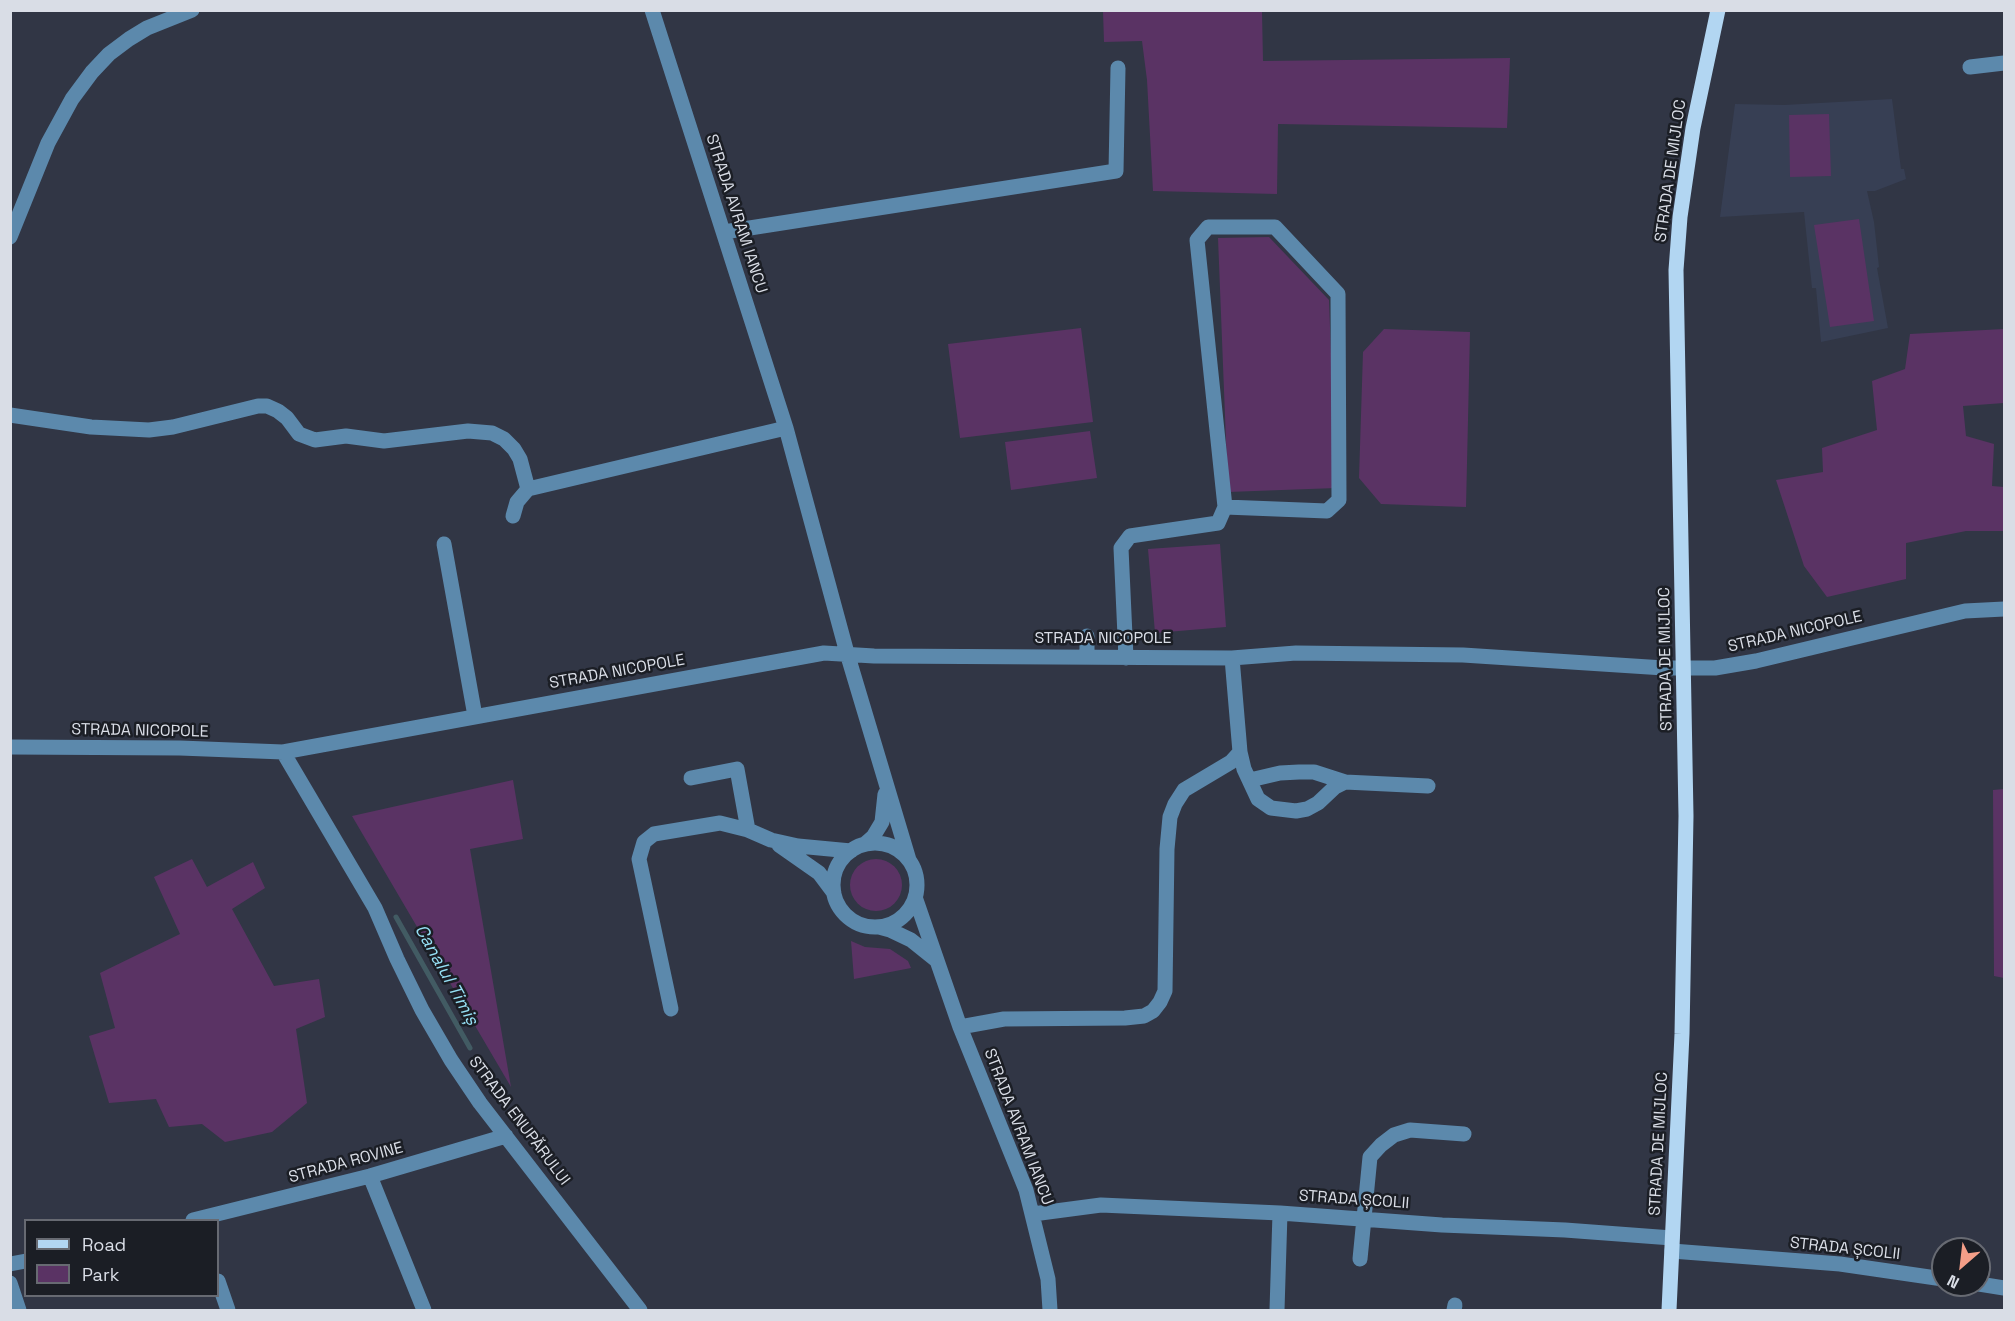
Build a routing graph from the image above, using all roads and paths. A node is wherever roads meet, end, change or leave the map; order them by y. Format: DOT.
graph roads {
  1 [pos="192,10"];
  2 [pos="652,10"];
  3 [pos="1718,10"];
  4 [pos="172,14"];
  5 [pos="2004,63"];
  6 [pos="1970,67"];
  7 [pos="1118,68"];
  8 [pos="724,232"];
  9 [pos="10,237"];
  10 [pos="10,415"];
  11 [pos="786,428"];
  12 [pos="528,489"];
  13 [pos="1225,507"];
  14 [pos="513,516"];
  15 [pos="444,544"];
  16 [pos="2004,609"];
  17 [pos="1087,636"];
  18 [pos="847,653"];
  19 [pos="1088,657"];
  20 [pos="1126,658"];
  21 [pos="1232,658"];
  22 [pos="1685,669"];
  23 [pos="475,716"];
  24 [pos="10,747"];
  25 [pos="283,752"];
  26 [pos="1240,752"];
  27 [pos="691,778"];
  28 [pos="885,779"];
  29 [pos="1250,780"];
  30 [pos="1345,782"];
  31 [pos="1428,786"];
  32 [pos="748,830"];
  33 [pos="771,840"];
  34 [pos="866,844"];
  35 [pos="851,850"];
  36 [pos="909,860"];
  37 [pos="834,893"];
  38 [pos="915,897"];
  39 [pos="876,927"];
  40 [pos="936,960"];
  41 [pos="671,1009"];
  42 [pos="960,1027"];
  43 [pos="1464,1134"];
  44 [pos="506,1136"];
  45 [pos="370,1176"];
  46 [pos="1280,1213"];
  47 [pos="1033,1215"];
  48 [pos="1364,1218"];
  49 [pos="199,1219"];
  50 [pos="1672,1245"];
  51 [pos="1360,1259"];
  52 [pos="1931,1277"];
  53 [pos="10,1283"];
  54 [pos="219,1284"];
  55 [pos="19,1311"];
  56 [pos="228,1311"];
  57 [pos="424,1311"];
  58 [pos="640,1311"];
  59 [pos="1050,1311"];
  60 [pos="1277,1311"];
  61 [pos="1669,1311"];
  1 -- 4 [label="street"];
  2 -- 8 [label="street, STRADA AVRAM IANCU"];
  3 -- 22 [label="main road, STRADA DE MIJLOC"];
  4 -- 9 [label="street"];
  5 -- 6 [label="street"];
  7 -- 8 [label="street"];
  8 -- 11 [label="street, STRADA AVRAM IANCU"];
  10 -- 12 [label="street"];
  11 -- 12 [label="street"];
  11 -- 18 [label="street, STRADA AVRAM IANCU"];
  12 -- 14 [label="street"];
  13 -- 13 [label="street"];
  13 -- 20 [label="street"];
  15 -- 23 [label="street"];
  16 -- 22 [label="street, STRADA NICOPOLE"];
  17 -- 19 [label="street"];
  18 -- 19 [label="street, STRADA NICOPOLE"];
  18 -- 23 [label="street, STRADA NICOPOLE"];
  18 -- 28 [label="street, STRADA AVRAM IANCU"];
  19 -- 20 [label="street, STRADA NICOPOLE"];
  20 -- 21 [label="street, STRADA NICOPOLE"];
  21 -- 22 [label="street, STRADA NICOPOLE"];
  21 -- 26 [label="street"];
  22 -- 50 [label="main road, STRADA DE MIJLOC"];
  23 -- 25 [label="street, STRADA NICOPOLE"];
  24 -- 25 [label="street, STRADA NICOPOLE"];
  25 -- 44 [label="street, STRADA ENUPĂRULUI"];
  26 -- 29 [label="street"];
  26 -- 42 [label="street"];
  27 -- 32 [label="street"];
  28 -- 34 [label="street, STRADA AVRAM IANCU"];
  28 -- 36 [label="street, STRADA AVRAM IANCU"];
  29 -- 30 [label="street"];
  29 -- 30 [label="street"];
  30 -- 31 [label="street"];
  32 -- 33 [label="street"];
  32 -- 41 [label="street"];
  33 -- 35 [label="street"];
  33 -- 37 [label="street"];
  34 -- 35 [label="street"];
  34 -- 36 [label="street"];
  35 -- 37 [label="street"];
  36 -- 38 [label="street"];
  37 -- 39 [label="street"];
  38 -- 39 [label="street"];
  38 -- 40 [label="street, STRADA AVRAM IANCU"];
  39 -- 40 [label="street"];
  40 -- 42 [label="street, STRADA AVRAM IANCU"];
  42 -- 47 [label="street, STRADA AVRAM IANCU"];
  43 -- 48 [label="street"];
  44 -- 45 [label="street, STRADA ROVINE"];
  44 -- 58 [label="street, STRADA ENUPĂRULUI"];
  45 -- 49 [label="street, STRADA ROVINE"];
  45 -- 57 [label="street"];
  46 -- 47 [label="street, STRADA ȘCOLII"];
  46 -- 48 [label="street, STRADA ȘCOLII"];
  46 -- 60 [label="street"];
  47 -- 59 [label="street, STRADA AVRAM IANCU"];
  48 -- 50 [label="street, STRADA ȘCOLII"];
  48 -- 51 [label="street"];
  50 -- 52 [label="street, STRADA ȘCOLII"];
  50 -- 61 [label="main road, STRADA DE MIJLOC"];
  53 -- 55 [label="street"];
  54 -- 56 [label="street"];
}
